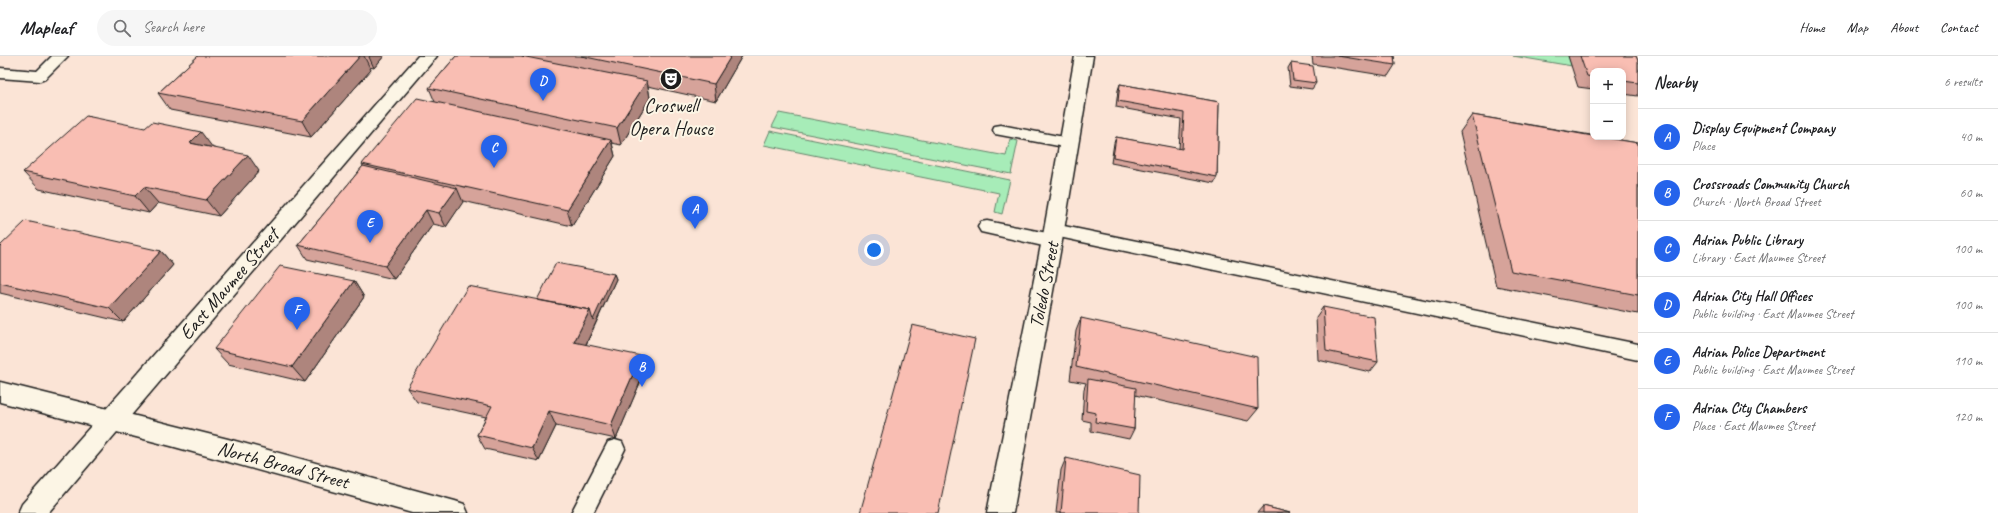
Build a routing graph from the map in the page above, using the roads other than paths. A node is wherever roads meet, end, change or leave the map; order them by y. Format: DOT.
graph roads {
  1 [pos="61,56"];
  2 [pos="428,56"];
  3 [pos="1084,56"];
  4 [pos="0,73"];
  5 [pos="1001,130"];
  6 [pos="1069,143"];
  7 [pos="987,227"];
  8 [pos="1053,236"];
  9 [pos="1638,352"];
  10 [pos="0,392"];
  11 [pos="112,418"];
  12 [pos="615,449"];
  13 [pos="417,508"];
  14 [pos="31,513"];
  15 [pos="455,513"];
  16 [pos="582,513"];
  17 [pos="1000,513"];
  1 -- 4 [label="lane"];
  2 -- 11 [label="street, East Maumee Street"];
  3 -- 6 [label="street, Toledo Street"];
  5 -- 6 [label="lane"];
  6 -- 8 [label="street, Toledo Street"];
  7 -- 8 [label="lane"];
  8 -- 9 [label="lane"];
  8 -- 17 [label="street, Toledo Street"];
  10 -- 11 [label="street, North Broad Street"];
  11 -- 13 [label="street, North Broad Street"];
  11 -- 14 [label="street, East Maumee Street"];
  12 -- 16 [label="lane"];
  13 -- 15 [label="street, North Broad Street"];
}
